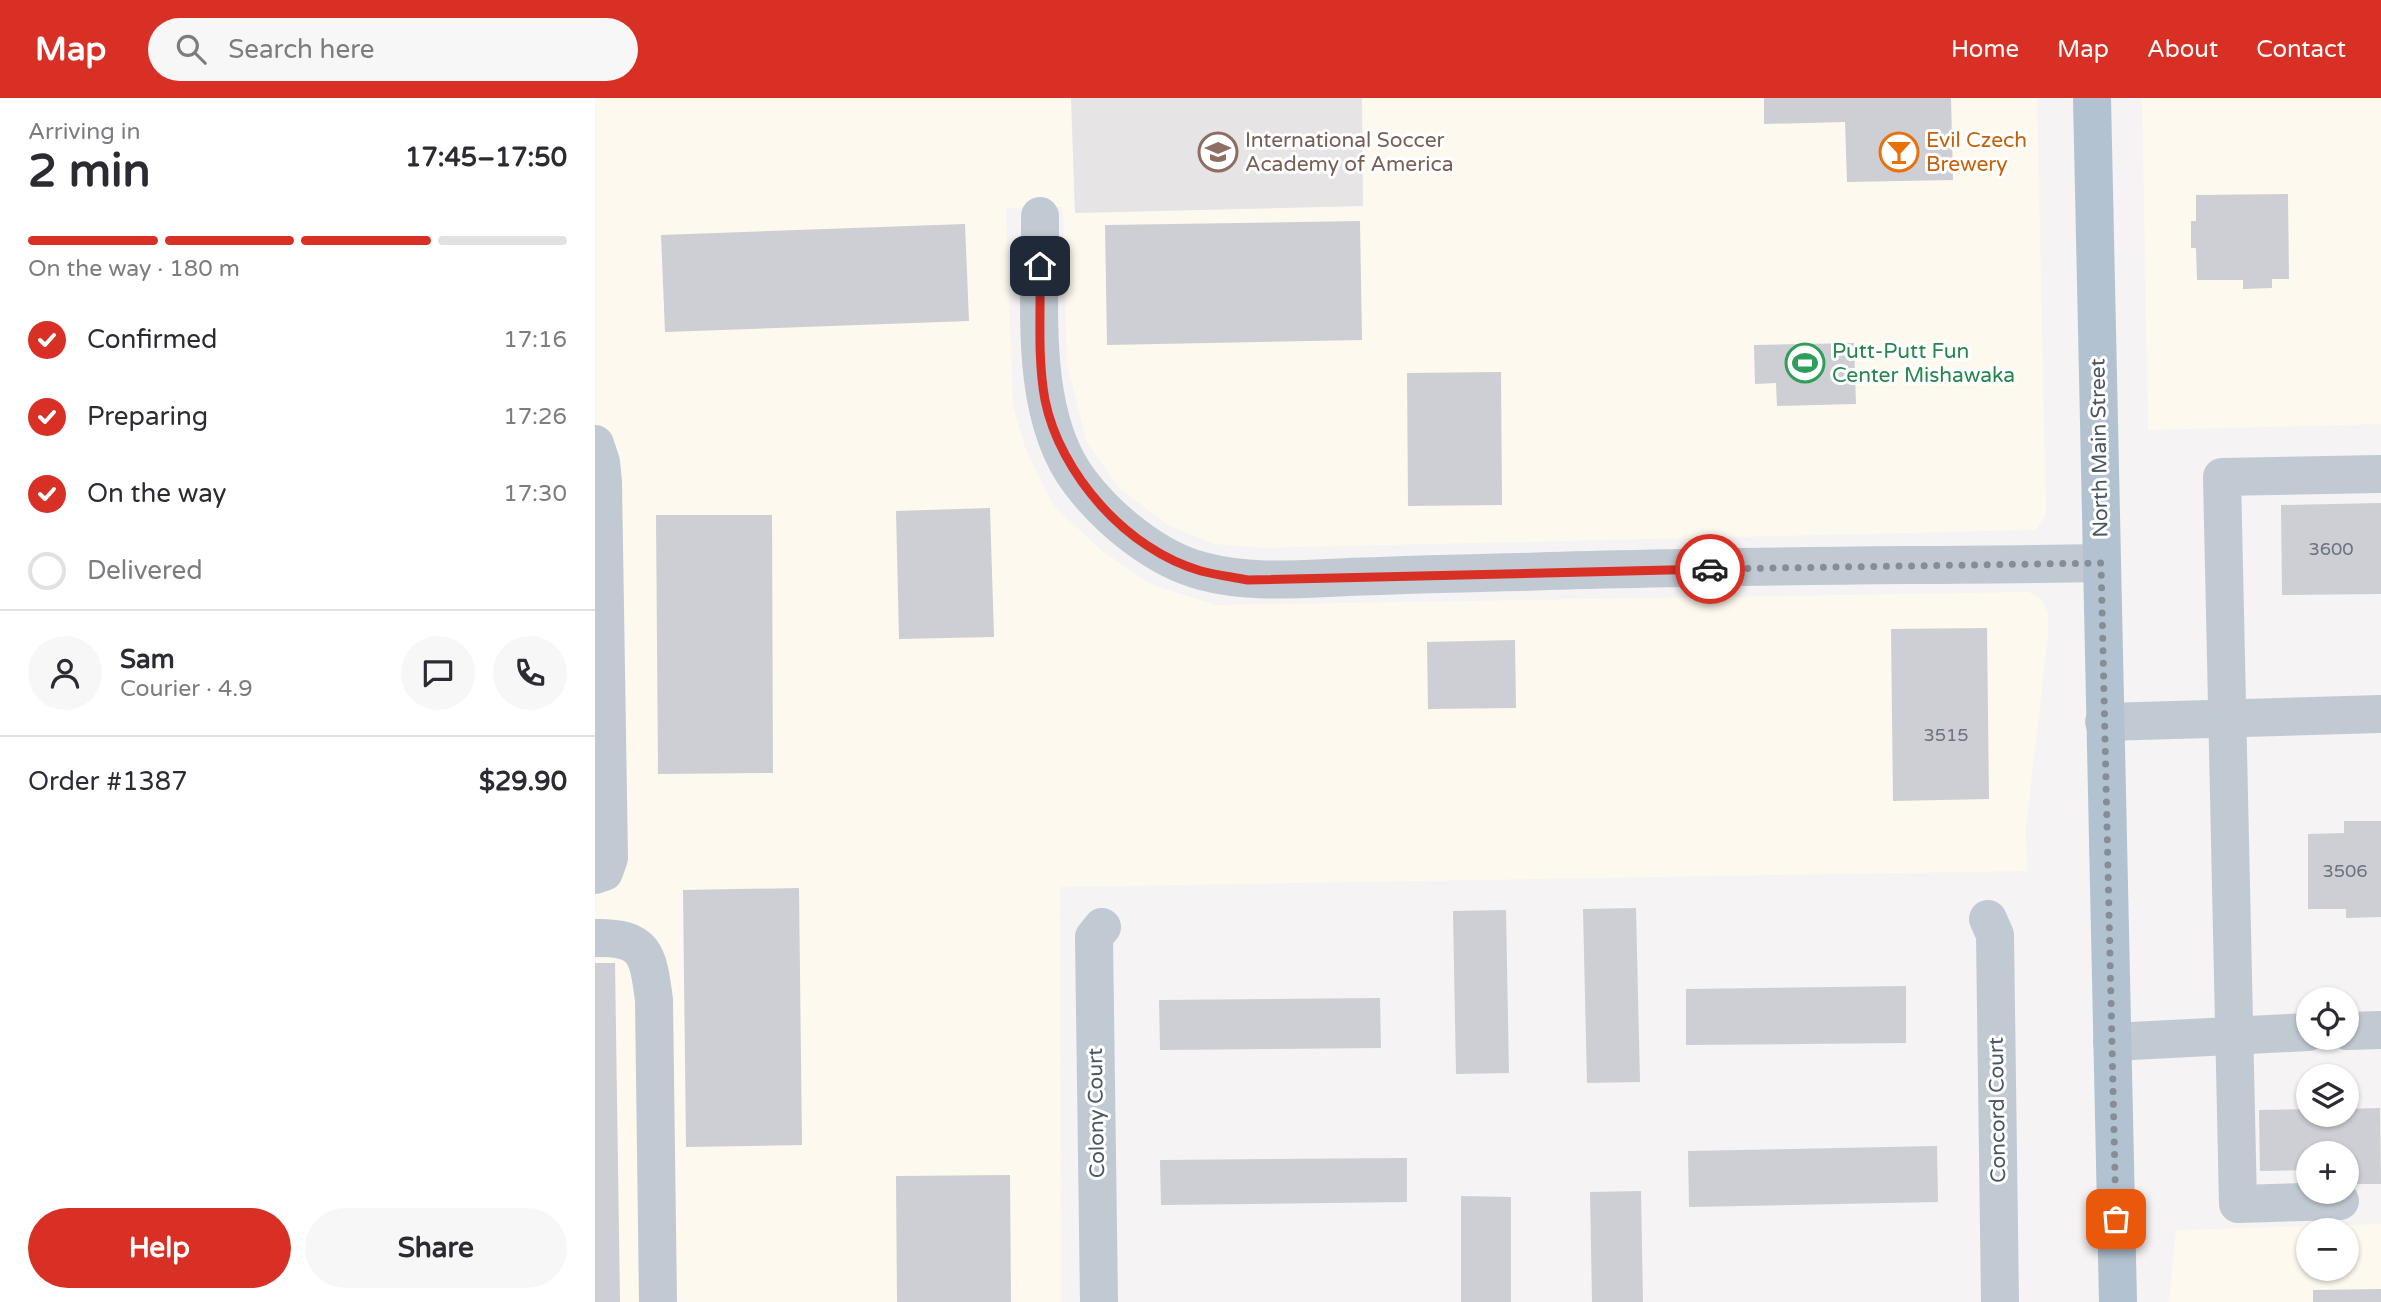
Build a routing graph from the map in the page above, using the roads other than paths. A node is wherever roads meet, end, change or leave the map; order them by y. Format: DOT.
graph roads {
  1 [pos="2092,98"];
  2 [pos="1040,216"];
  3 [pos="595,444"];
  4 [pos="2381,474"];
  5 [pos="2101,563"];
  6 [pos="2381,714"];
  7 [pos="2228,718"];
  8 [pos="2104,722"];
  9 [pos="595,874"];
  10 [pos="1988,919"];
  11 [pos="1102,927"];
  12 [pos="595,937"];
  13 [pos="2381,1030"];
  14 [pos="2359,1031"];
  15 [pos="2296,1032"];
  16 [pos="2235,1034"];
  17 [pos="2112,1042"];
  18 [pos="2296,1202"];
  19 [pos="659,1302"];
  20 [pos="1099,1302"];
  21 [pos="2000,1302"];
  22 [pos="2118,1302"];
  1 -- 5 [label="main road, North Main Street"];
  2 -- 5 [label="street"];
  3 -- 9 [label="street"];
  4 -- 7 [label="street"];
  5 -- 8 [label="main road, North Main Street"];
  6 -- 7 [label="street"];
  7 -- 8 [label="street"];
  7 -- 16 [label="street"];
  8 -- 17 [label="main road, North Main Street"];
  10 -- 21 [label="street, Concord Court"];
  11 -- 20 [label="street, Colony Court"];
  12 -- 19 [label="street"];
  13 -- 14 [label="street"];
  15 -- 16 [label="street"];
  16 -- 17 [label="street"];
  16 -- 18 [label="street"];
  17 -- 22 [label="main road, North Main Street"];
}
